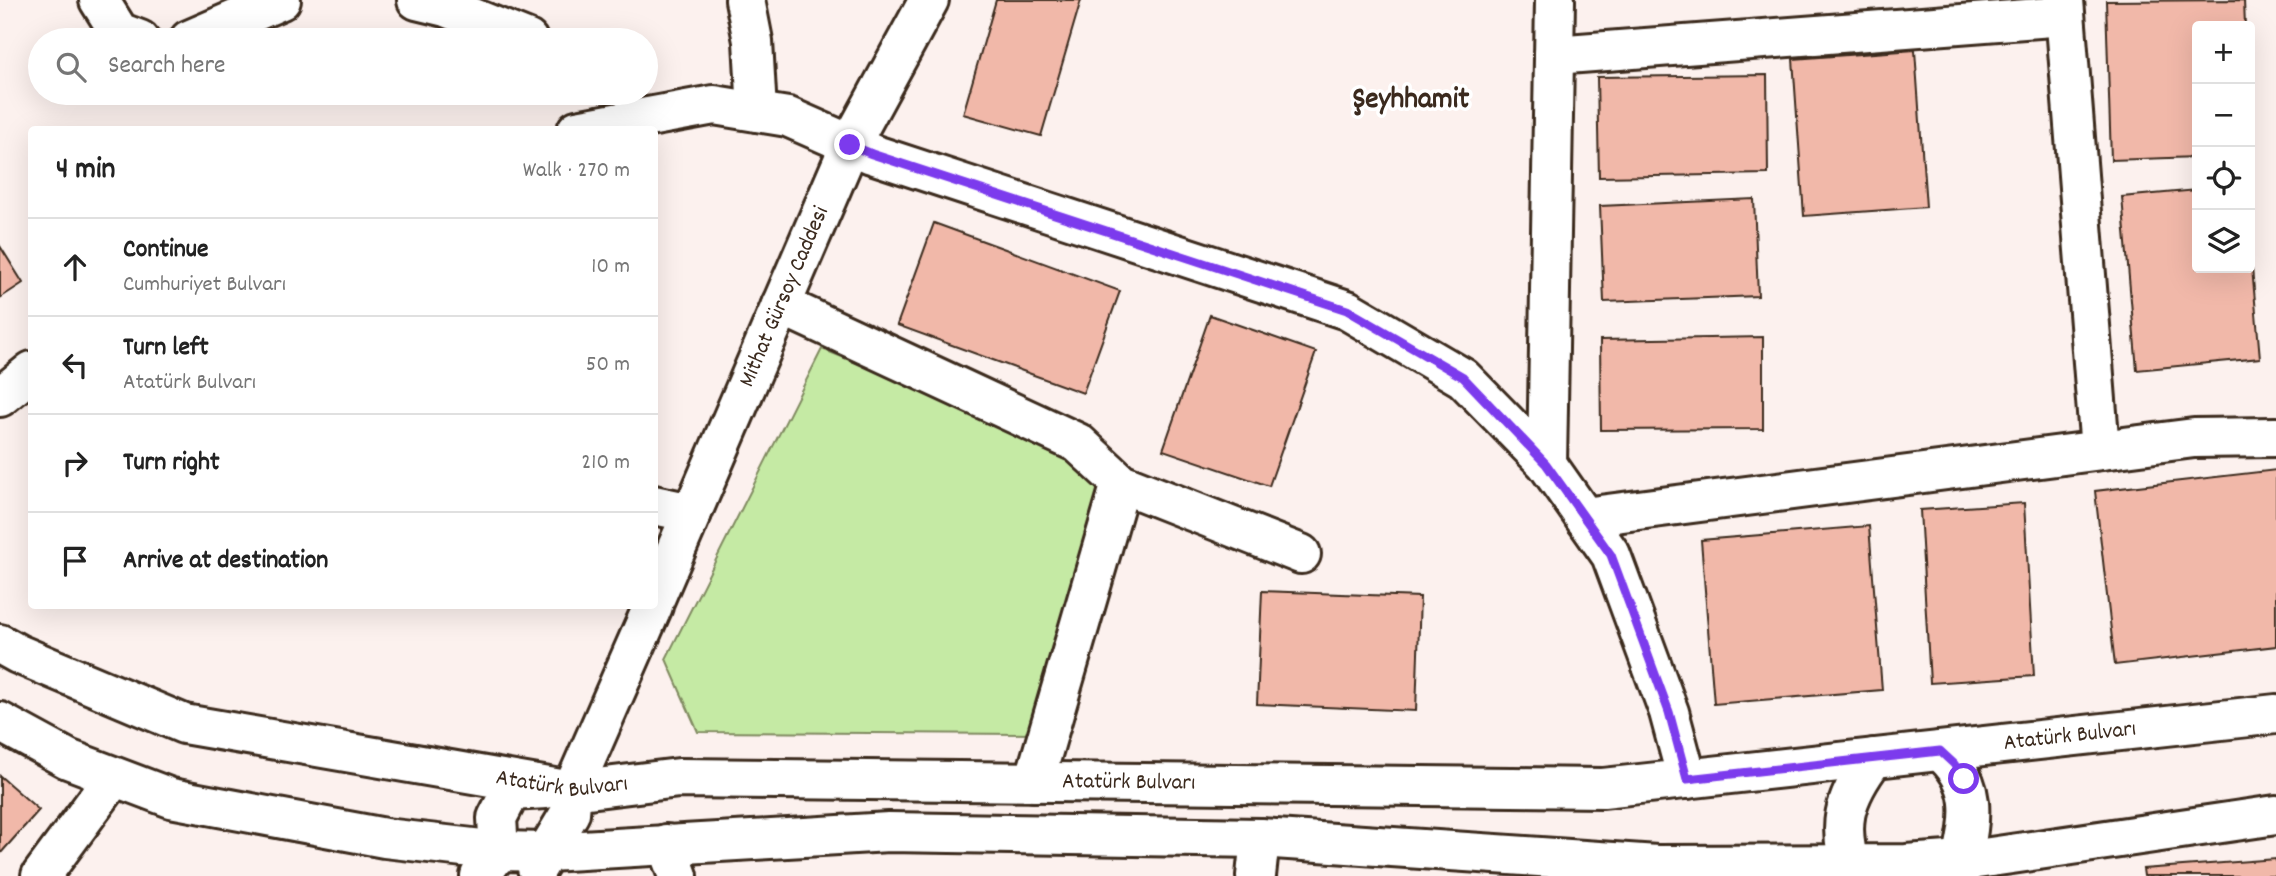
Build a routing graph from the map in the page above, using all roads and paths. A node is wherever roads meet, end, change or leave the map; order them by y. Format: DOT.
graph roads {
  1 [pos="99,0"];
  2 [pos="281,0"];
  3 [pos="417,0"];
  4 [pos="745,0"];
  5 [pos="929,0"];
  6 [pos="1555,0"];
  7 [pos="2064,8"];
  8 [pos="116,28"];
  9 [pos="217,28"];
  10 [pos="498,28"];
  11 [pos="1554,55"];
  12 [pos="651,105"];
  13 [pos="757,112"];
  14 [pos="666,113"];
  15 [pos="598,126"];
  16 [pos="850,145"];
  17 [pos="781,305"];
  18 [pos="28,374"];
  19 [pos="0,397"];
  20 [pos="2276,437"];
  21 [pos="2100,450"];
  22 [pos="1546,464"];
  23 [pos="1121,483"];
  24 [pos="658,506"];
  25 [pos="692,513"];
  26 [pos="1584,517"];
  27 [pos="1301,554"];
  28 [pos="658,594"];
  29 [pos="651,609"];
  30 [pos="0,644"];
  31 [pos="2276,714"];
  32 [pos="0,722"];
  33 [pos="1940,751"];
  34 [pos="1874,758"];
  35 [pos="114,777"];
  36 [pos="1687,779"];
  37 [pos="1034,782"];
  38 [pos="572,791"];
  39 [pos="2276,815"];
  40 [pos="1260,838"];
  41 [pos="672,860"];
  42 [pos="490,863"];
  43 [pos="540,864"];
  44 [pos="1960,868"];
  45 [pos="1657,870"];
  46 [pos="1851,870"];
  47 [pos="41,876"];
  48 [pos="1256,876"];
  1 -- 8 [label="main road"];
  2 -- 9 [label="main road"];
  3 -- 10 [label="main road"];
  4 -- 13 [label="main road"];
  5 -- 16 [label="main road, Mithat Gürsoy Caddesi"];
  6 -- 11 [label="main road"];
  7 -- 11 [label="main road"];
  7 -- 21 [label="main road"];
  11 -- 22 [label="main road"];
  12 -- 14 [label="main road"];
  13 -- 14 [label="main road"];
  13 -- 16 [label="main road"];
  14 -- 15 [label="main road"];
  16 -- 17 [label="main road, Mithat Gürsoy Caddesi"];
  16 -- 22 [label="main road"];
  17 -- 23 [label="main road"];
  17 -- 25 [label="main road, Mithat Gürsoy Caddesi"];
  18 -- 19 [label="main road"];
  20 -- 21 [label="main road"];
  21 -- 26 [label="main road"];
  22 -- 26 [label="main road"];
  23 -- 27 [label="main road"];
  23 -- 37 [label="main road"];
  24 -- 25 [label="main road"];
  25 -- 28 [label="main road, Mithat Gürsoy Caddesi"];
  26 -- 36 [label="main road"];
  29 -- 38 [label="main road, Mithat Gürsoy Caddesi"];
  30 -- 38 [label="main road, Atatürk Bulvarı"];
  31 -- 33 [label="main road, Atatürk Bulvarı"];
  32 -- 35 [label="main road"];
  33 -- 34 [label="main road, Atatürk Bulvarı"];
  33 -- 44 [label="main road"];
  34 -- 36 [label="main road, Atatürk Bulvarı"];
  34 -- 46 [label="main road"];
  35 -- 42 [label="main road"];
  35 -- 47 [label="main road"];
  36 -- 37 [label="main road, Atatürk Bulvarı"];
  37 -- 38 [label="main road, Atatürk Bulvarı"];
  38 -- 42 [label="main road"];
  38 -- 43 [label="main road, Mithat Gürsoy Caddesi"];
  39 -- 44 [label="main road"];
  40 -- 41 [label="main road"];
  40 -- 45 [label="main road"];
  40 -- 48 [label="main road"];
  41 -- 43 [label="main road"];
  42 -- 43 [label="main road"];
  44 -- 46 [label="main road"];
  45 -- 46 [label="main road"];
}
